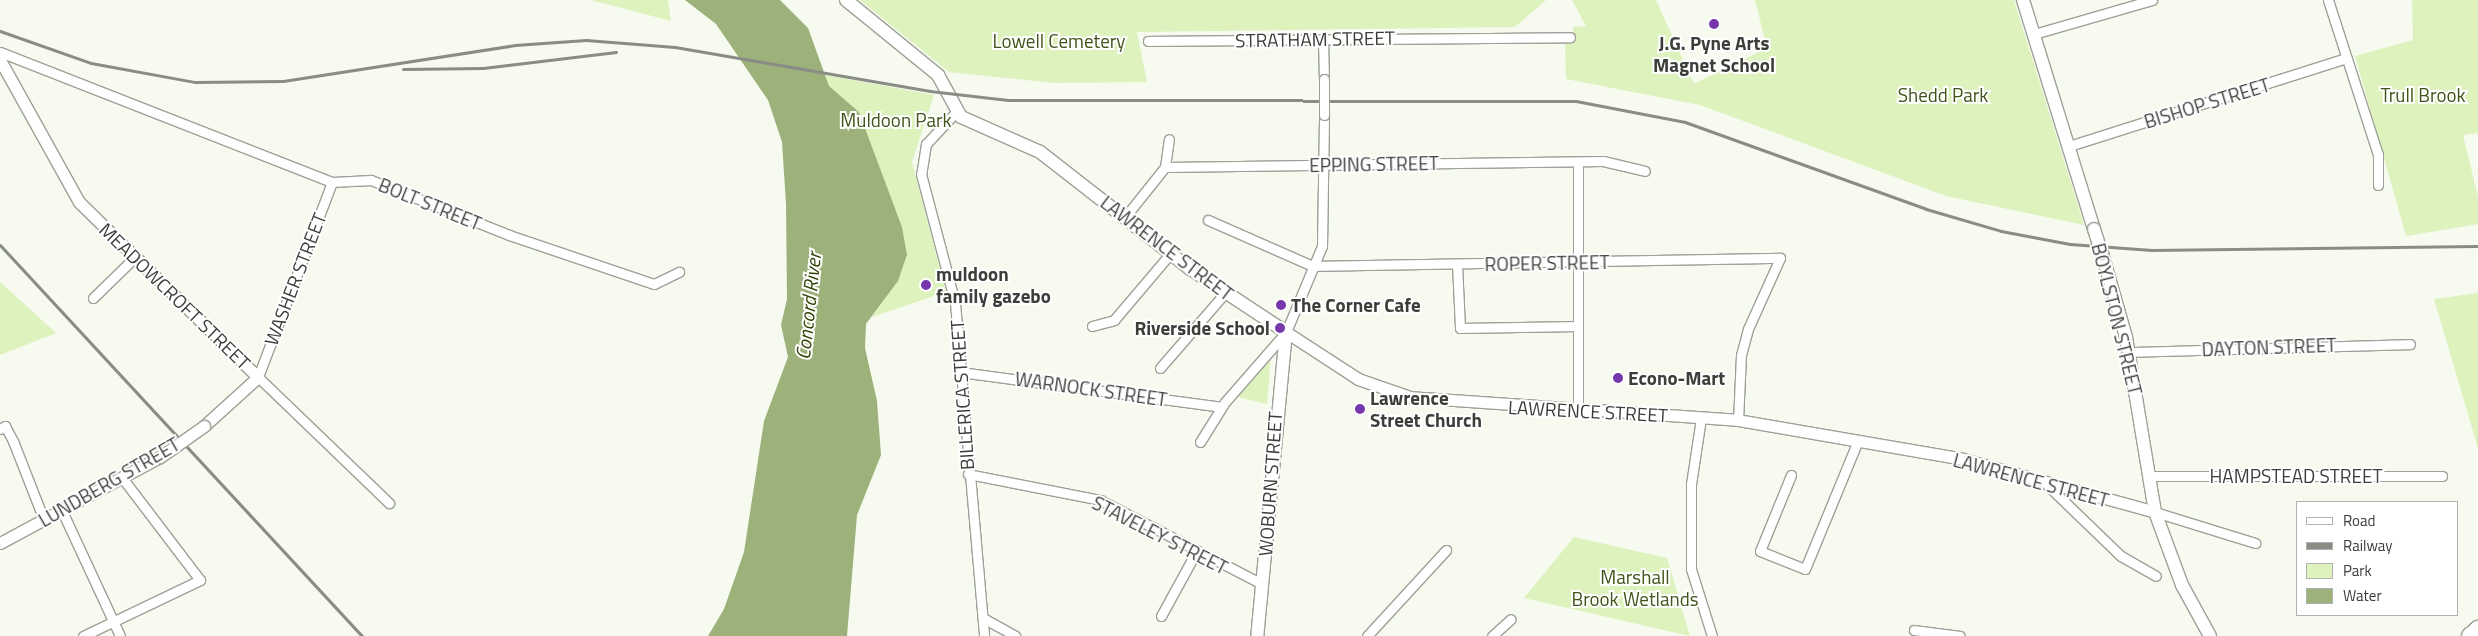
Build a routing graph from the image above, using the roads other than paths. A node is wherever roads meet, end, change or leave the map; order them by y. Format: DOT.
graph roads {
  1 [pos="846,0"];
  2 [pos="2022,0"];
  3 [pos="2152,0"];
  4 [pos="2328,0"];
  5 [pos="2034,34"];
  6 [pos="1570,37"];
  7 [pos="1324,39"];
  8 [pos="1148,41"];
  9 [pos="0,52"];
  10 [pos="2346,58"];
  11 [pos="0,60"];
  12 [pos="956,112"];
  13 [pos="1169,140"];
  14 [pos="2068,146"];
  15 [pos="1578,162"];
  16 [pos="1324,165"];
  17 [pos="1165,167"];
  18 [pos="1645,171"];
  19 [pos="332,182"];
  20 [pos="2378,185"];
  21 [pos="1125,217"];
  22 [pos="1208,220"];
  23 [pos="1170,254"];
  24 [pos="135,257"];
  25 [pos="1457,264"];
  26 [pos="1578,264"];
  27 [pos="1313,266"];
  28 [pos="679,272"];
  29 [pos="1225,293"];
  30 [pos="93,298"];
  31 [pos="1092,326"];
  32 [pos="1578,326"];
  33 [pos="1286,332"];
  34 [pos="2410,344"];
  35 [pos="2129,352"];
  36 [pos="1160,368"];
  37 [pos="960,372"];
  38 [pos="258,377"];
  39 [pos="1221,407"];
  40 [pos="1578,411"];
  41 [pos="1701,418"];
  42 [pos="1738,420"];
  43 [pos="3,428"];
  44 [pos="1200,442"];
  45 [pos="1857,443"];
  46 [pos="968,474"];
  47 [pos="1791,475"];
  48 [pos="2150,476"];
  49 [pos="2442,476"];
  50 [pos="123,479"];
  51 [pos="2043,481"];
  52 [pos="389,503"];
  53 [pos="62,511"];
  54 [pos="2155,512"];
  55 [pos="44,520"];
  56 [pos="0,543"];
  57 [pos="2255,543"];
  58 [pos="1446,550"];
  59 [pos="1196,552"];
  60 [pos="2156,576"];
  61 [pos="1262,584"];
  62 [pos="1161,616"];
  63 [pos="982,618"];
  64 [pos="1511,619"];
  65 [pos="114,621"];
  66 [pos="2478,629"];
  67 [pos="1914,630"];
  68 [pos="82,636"];
  69 [pos="120,636"];
  70 [pos="984,636"];
  71 [pos="1015,636"];
  72 [pos="1257,636"];
  73 [pos="1367,636"];
  74 [pos="1492,636"];
  75 [pos="1712,636"];
  76 [pos="1960,636"];
  77 [pos="2210,636"];
  78 [pos="2470,636"];
  1 -- 12 [label="main road"];
  2 -- 5 [label="main road, BOYLSTON STREET"];
  3 -- 5 [label="street"];
  4 -- 10 [label="street"];
  5 -- 14 [label="main road, BOYLSTON STREET"];
  6 -- 7 [label="street, STRATHAM STREET"];
  7 -- 8 [label="street, STRATHAM STREET"];
  7 -- 16 [label="street, bridge"];
  9 -- 19 [label="street"];
  10 -- 14 [label="street, BISHOP STREET"];
  10 -- 20 [label="street"];
  11 -- 24 [label="street, MEADOWCROFT STREET"];
  12 -- 21 [label="main road, LAWRENCE STREET"];
  12 -- 37 [label="street, BILLERICA STREET"];
  13 -- 17 [label="street"];
  14 -- 35 [label="main road, BOYLSTON STREET, bridge"];
  15 -- 16 [label="street, EPPING STREET"];
  15 -- 18 [label="street, EPPING STREET"];
  15 -- 26 [label="street"];
  16 -- 17 [label="street, EPPING STREET"];
  16 -- 27 [label="street"];
  17 -- 21 [label="street"];
  19 -- 28 [label="street, BOLT STREET"];
  19 -- 38 [label="street, WASHER STREET"];
  21 -- 23 [label="main road, LAWRENCE STREET"];
  22 -- 27 [label="street"];
  23 -- 29 [label="main road, LAWRENCE STREET"];
  23 -- 31 [label="street"];
  24 -- 30 [label="street"];
  24 -- 38 [label="street, MEADOWCROFT STREET"];
  25 -- 26 [label="street, ROPER STREET"];
  25 -- 27 [label="street, ROPER STREET"];
  25 -- 32 [label="street"];
  26 -- 32 [label="street"];
  26 -- 42 [label="street, ROPER STREET"];
  27 -- 33 [label="street"];
  29 -- 33 [label="main road, LAWRENCE STREET"];
  29 -- 36 [label="street"];
  32 -- 40 [label="street"];
  33 -- 39 [label="street"];
  33 -- 40 [label="street, LAWRENCE STREET"];
  33 -- 61 [label="main road, WOBURN STREET"];
  34 -- 35 [label="street, DAYTON STREET"];
  35 -- 48 [label="main road, BOYLSTON STREET"];
  37 -- 39 [label="street, WARNOCK STREET"];
  37 -- 46 [label="street, BILLERICA STREET"];
  38 -- 50 [label="street, LUNDBERG STREET, bridge"];
  38 -- 52 [label="street, MEADOWCROFT STREET"];
  39 -- 44 [label="street"];
  40 -- 41 [label="street, LAWRENCE STREET"];
  41 -- 42 [label="street, LAWRENCE STREET"];
  41 -- 75 [label="street"];
  42 -- 45 [label="street, LAWRENCE STREET"];
  43 -- 55 [label="street"];
  45 -- 47 [label="street"];
  45 -- 51 [label="street, LAWRENCE STREET"];
  46 -- 59 [label="street, STAVELEY STREET"];
  46 -- 63 [label="street, BILLERICA STREET"];
  48 -- 49 [label="street, HAMPSTEAD STREET"];
  48 -- 54 [label="main road, BOYLSTON STREET"];
  50 -- 53 [label="street, LUNDBERG STREET"];
  50 -- 65 [label="street"];
  51 -- 54 [label="street, LAWRENCE STREET"];
  51 -- 60 [label="street"];
  53 -- 55 [label="street, LUNDBERG STREET"];
  53 -- 65 [label="street"];
  54 -- 57 [label="street"];
  54 -- 77 [label="main road, BOYLSTON STREET"];
  55 -- 56 [label="street, LUNDBERG STREET"];
  58 -- 73 [label="street"];
  59 -- 61 [label="street, STAVELEY STREET"];
  59 -- 62 [label="street"];
  61 -- 72 [label="main road, WOBURN STREET"];
  63 -- 70 [label="street, BILLERICA STREET"];
  63 -- 71 [label="street"];
  64 -- 74 [label="street"];
  65 -- 68 [label="street"];
  65 -- 69 [label="street"];
  66 -- 78 [label="highway"];
  67 -- 76 [label="street"];
}
